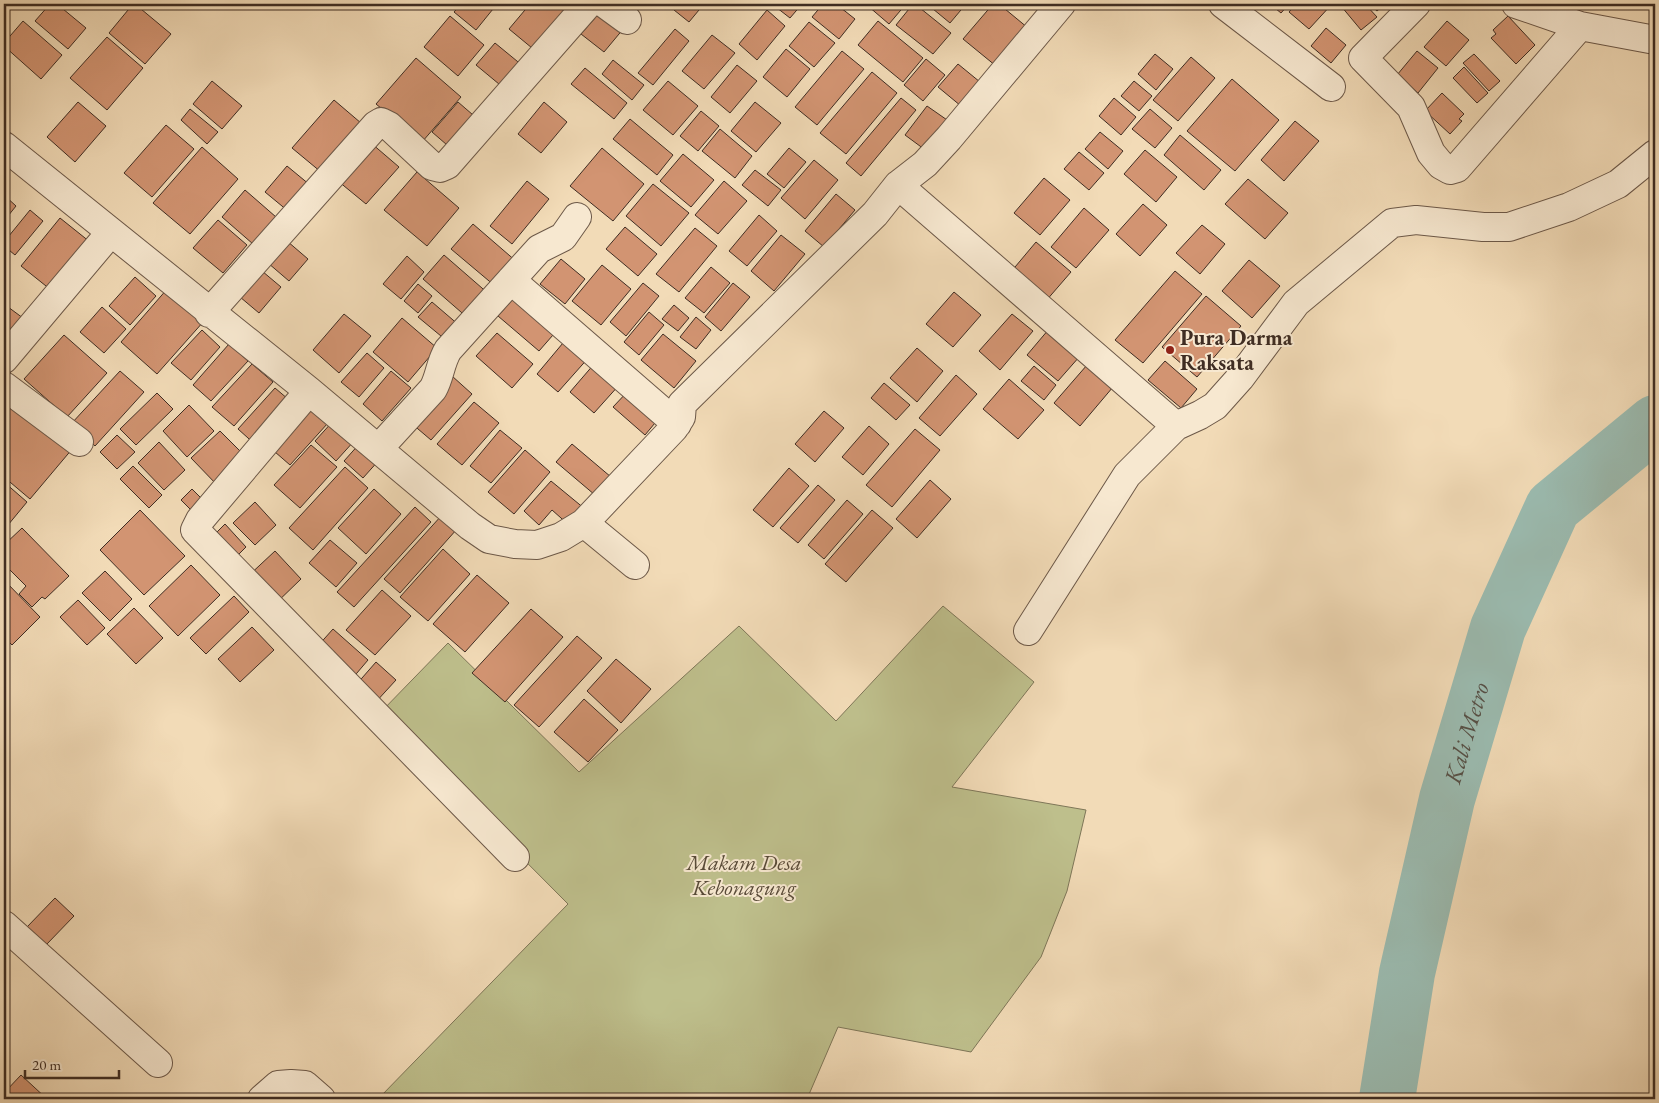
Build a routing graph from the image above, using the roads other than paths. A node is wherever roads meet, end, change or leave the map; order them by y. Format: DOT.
graph roads {
  1 [pos="588,4"];
  2 [pos="604,4"];
  3 [pos="1061,4"];
  4 [pos="1223,4"];
  5 [pos="1416,4"];
  6 [pos="1516,4"];
  7 [pos="1552,10"];
  8 [pos="626,20"];
  9 [pos="1580,26"];
  10 [pos="1655,40"];
  11 [pos="1331,87"];
  12 [pos="4,146"];
  13 [pos="1655,154"];
  14 [pos="898,185"];
  15 [pos="577,217"];
  16 [pos="112,232"];
  17 [pos="511,280"];
  18 [pos="209,313"];
  19 [pos="4,358"];
  20 [pos="4,386"];
  21 [pos="309,391"];
  22 [pos="677,424"];
  23 [pos="1176,426"];
  24 [pos="79,442"];
  25 [pos="379,448"];
  26 [pos="584,523"];
  27 [pos="635,564"];
  28 [pos="1028,631"];
  29 [pos="515,857"];
  30 [pos="4,925"];
  31 [pos="158,1063"];
  32 [pos="262,1099"];
  33 [pos="321,1099"];
  1 -- 18 [label="street"];
  2 -- 8 [label="street"];
  3 -- 14 [label="street"];
  4 -- 11 [label="street"];
  5 -- 9 [label="street"];
  6 -- 7 [label="street"];
  7 -- 9 [label="street"];
  9 -- 10 [label="street"];
  12 -- 16 [label="street"];
  13 -- 23 [label="street"];
  14 -- 22 [label="street"];
  14 -- 23 [label="street"];
  15 -- 17 [label="street"];
  16 -- 18 [label="street"];
  16 -- 19 [label="street"];
  17 -- 22 [label="street"];
  17 -- 25 [label="street"];
  18 -- 21 [label="street"];
  20 -- 24 [label="street"];
  21 -- 25 [label="street"];
  21 -- 29 [label="street"];
  22 -- 26 [label="street"];
  23 -- 28 [label="street"];
  25 -- 26 [label="street"];
  26 -- 27 [label="street"];
  30 -- 31 [label="street"];
  32 -- 33 [label="street"];
}
